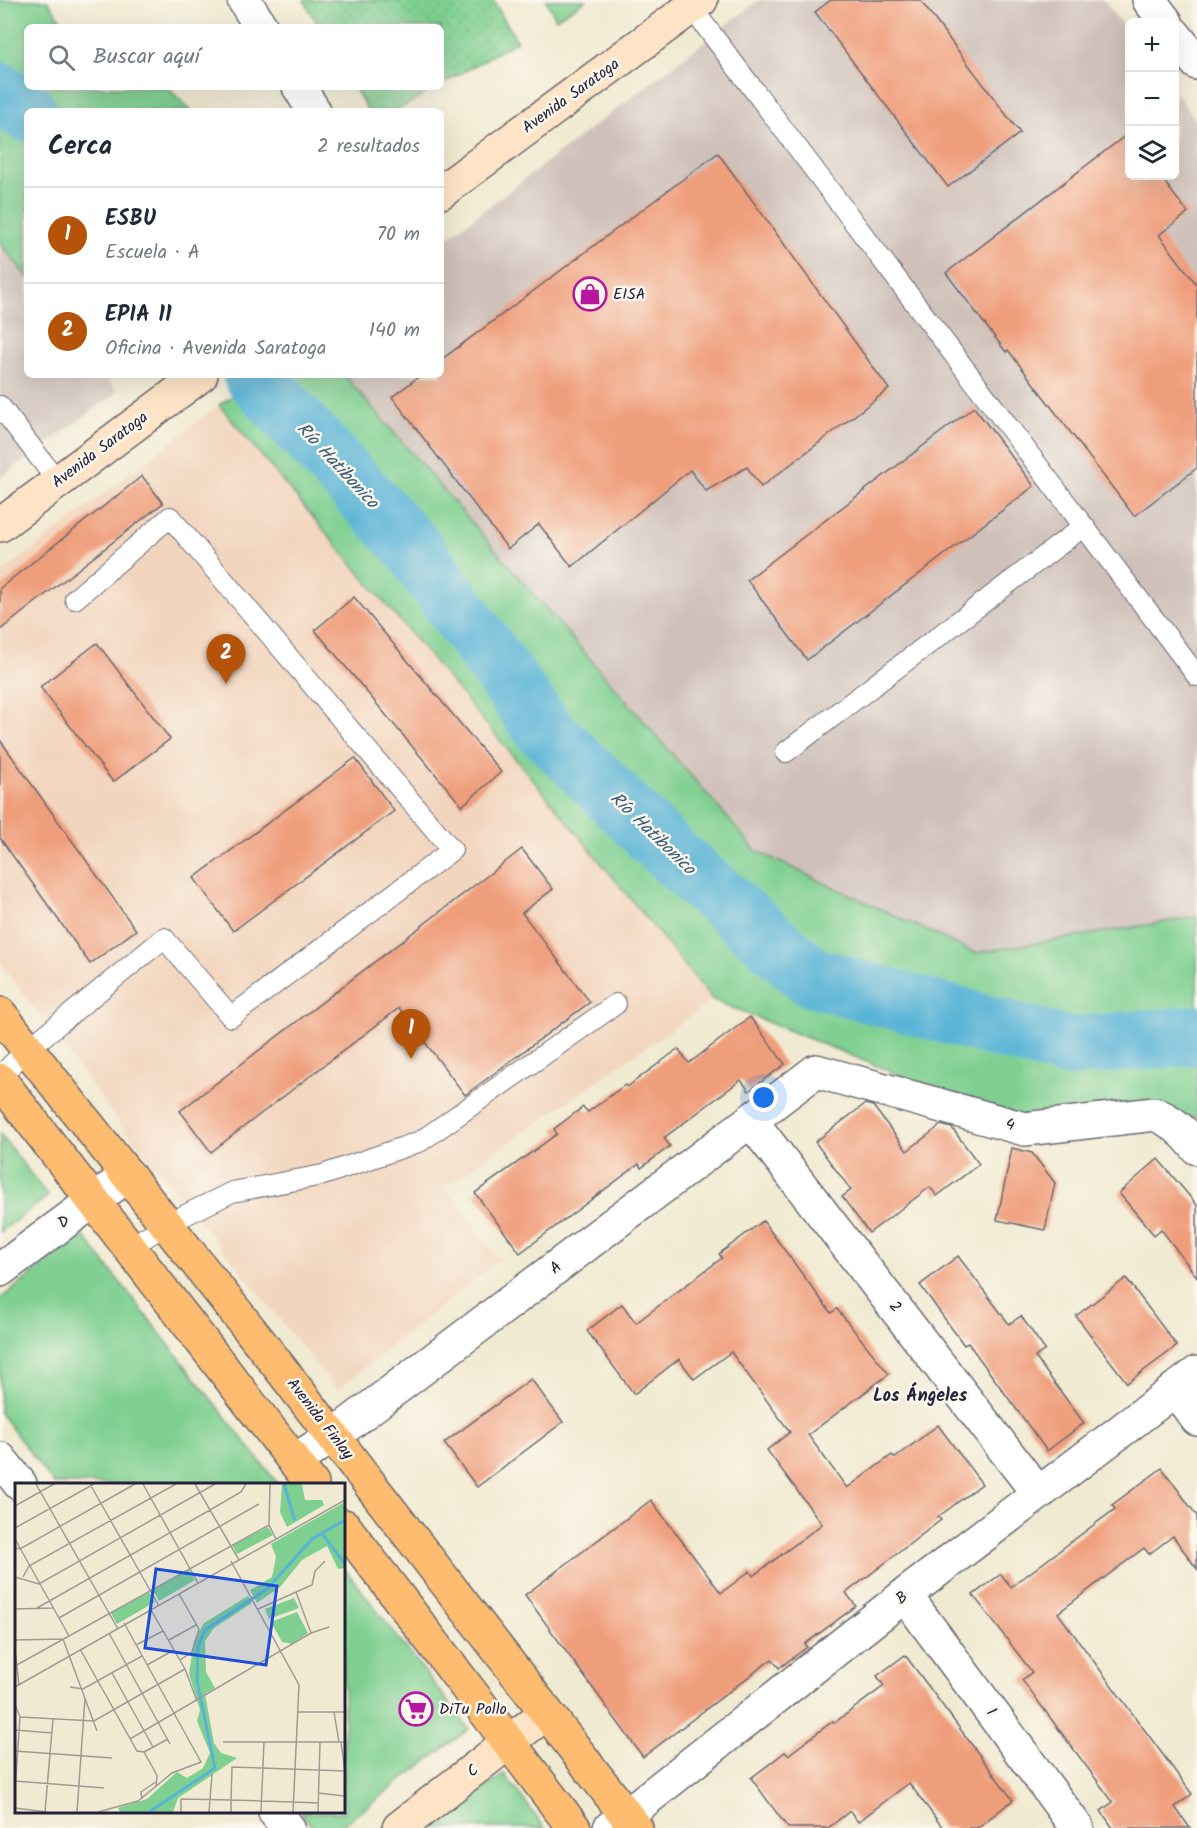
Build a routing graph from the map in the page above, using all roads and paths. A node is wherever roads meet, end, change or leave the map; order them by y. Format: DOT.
graph roads {
  1 [pos="244,0"];
  2 [pos="1149,0"];
  3 [pos="696,4"];
  4 [pos="1163,18"];
  5 [pos="259,24"];
  6 [pos="1179,40"];
  7 [pos="1197,63"];
  8 [pos="301,90"];
  9 [pos="312,108"];
  10 [pos="444,190"];
  11 [pos="197,378"];
  12 [pos="0,406"];
  13 [pos="58,482"];
  14 [pos="0,525"];
  15 [pos="1084,526"];
  16 [pos="75,599"];
  17 [pos="1197,675"];
  18 [pos="786,752"];
  19 [pos="616,1004"];
  20 [pos="0,1014"];
  21 [pos="28,1049"];
  22 [pos="816,1071"];
  23 [pos="0,1078"];
  24 [pos="751,1121"];
  25 [pos="1197,1148"];
  26 [pos="128,1175"];
  27 [pos="94,1200"];
  28 [pos="166,1224"];
  29 [pos="130,1247"];
  30 [pos="0,1270"];
  31 [pos="1186,1381"];
  32 [pos="1197,1419"];
  33 [pos="333,1436"];
  34 [pos="0,1459"];
  35 [pos="303,1473"];
  36 [pos="18,1483"];
  37 [pos="1038,1493"];
  38 [pos="345,1527"];
  39 [pos="905,1595"];
  40 [pos="546,1713"];
  41 [pos="509,1743"];
  42 [pos="276,1813"];
  43 [pos="624,1824"];
  44 [pos="288,1828"];
  45 [pos="399,1828"];
  46 [pos="574,1828"];
  47 [pos="1077,1828"];
  1 -- 5 [label="street"];
  2 -- 4 [label="street"];
  3 -- 10 [label="main road, Avenida Saratoga"];
  3 -- 15 [label="lane"];
  6 -- 7 [label="street"];
  8 -- 9 [label="street"];
  11 -- 13 [label="main road, Avenida Saratoga"];
  12 -- 13 [label="lane"];
  13 -- 14 [label="main road, Avenida Saratoga"];
  15 -- 17 [label="lane"];
  15 -- 18 [label="lane"];
  16 -- 21 [label="lane"];
  19 -- 28 [label="lane"];
  20 -- 21 [label="main road, Avenida Finlay"];
  21 -- 23 [label="lane"];
  21 -- 26 [label="main road, Avenida Finlay"];
  22 -- 24 [label="street, A"];
  22 -- 25 [label="street, 4"];
  23 -- 27 [label="main road"];
  24 -- 33 [label="street, A"];
  24 -- 37 [label="street, 2"];
  26 -- 27 [label="street, D"];
  26 -- 28 [label="main road, Avenida Finlay"];
  27 -- 29 [label="main road"];
  27 -- 30 [label="street, D"];
  28 -- 29 [label="lane"];
  28 -- 33 [label="main road, Avenida Finlay"];
  29 -- 35 [label="main road"];
  31 -- 32 [label="street"];
  31 -- 37 [label="street, B"];
  33 -- 35 [label="street, A"];
  33 -- 40 [label="main road, Avenida Finlay"];
  34 -- 36 [label="street"];
  37 -- 39 [label="street, B"];
  38 -- 41 [label="main road"];
  39 -- 43 [label="street, B"];
  39 -- 47 [label="street, 1"];
  40 -- 41 [label="main road, C"];
  40 -- 43 [label="main road, Avenida Finlay"];
  41 -- 45 [label="main road, C"];
  41 -- 46 [label="main road"];
  42 -- 44 [label="street"];
}
